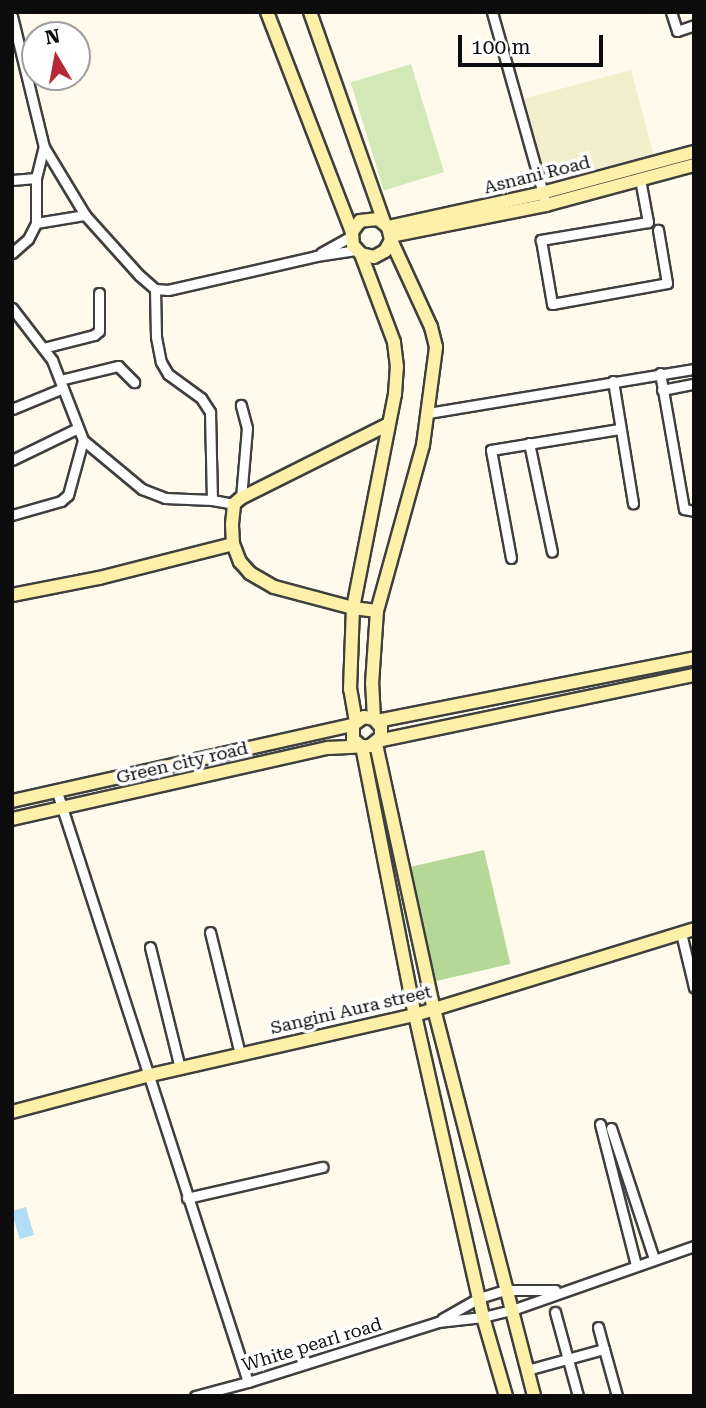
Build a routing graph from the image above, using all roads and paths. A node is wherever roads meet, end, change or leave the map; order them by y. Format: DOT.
graph roads {
  1 [pos="267,12"];
  2 [pos="310,12"];
  3 [pos="492,12"];
  4 [pos="671,12"];
  5 [pos="12,16"];
  6 [pos="694,25"];
  7 [pos="44,147"];
  8 [pos="694,152"];
  9 [pos="694,165"];
  10 [pos="36,178"];
  11 [pos="640,179"];
  12 [pos="12,180"];
  13 [pos="544,199"];
  14 [pos="85,215"];
  15 [pos="36,223"];
  16 [pos="658,230"];
  17 [pos="388,231"];
  18 [pos="352,234"];
  19 [pos="359,252"];
  20 [pos="12,253"];
  21 [pos="316,256"];
  22 [pos="155,289"];
  23 [pos="99,293"];
  24 [pos="12,308"];
  25 [pos="43,348"];
  26 [pos="694,369"];
  27 [pos="660,373"];
  28 [pos="613,381"];
  29 [pos="134,382"];
  30 [pos="61,384"];
  31 [pos="694,384"];
  32 [pos="662,390"];
  33 [pos="241,405"];
  34 [pos="12,409"];
  35 [pos="428,413"];
  36 [pos="389,424"];
  37 [pos="78,428"];
  38 [pos="619,429"];
  39 [pos="83,440"];
  40 [pos="529,443"];
  41 [pos="12,460"];
  42 [pos="212,500"];
  43 [pos="237,501"];
  44 [pos="633,503"];
  45 [pos="694,511"];
  46 [pos="12,515"];
  47 [pos="233,544"];
  48 [pos="552,552"];
  49 [pos="512,558"];
  50 [pos="12,596"];
  51 [pos="353,608"];
  52 [pos="377,611"];
  53 [pos="694,658"];
  54 [pos="694,674"];
  55 [pos="375,720"];
  56 [pos="355,723"];
  57 [pos="377,742"];
  58 [pos="361,746"];
  59 [pos="57,792"];
  60 [pos="12,801"];
  61 [pos="62,809"];
  62 [pos="12,819"];
  63 [pos="687,931"];
  64 [pos="210,932"];
  65 [pos="149,947"];
  66 [pos="694,987"];
  67 [pos="435,1009"];
  68 [pos="415,1015"];
  69 [pos="240,1055"];
  70 [pos="180,1068"];
  71 [pos="146,1076"];
  72 [pos="12,1112"];
  73 [pos="600,1124"];
  74 [pos="611,1128"];
  75 [pos="321,1167"];
  76 [pos="187,1198"];
  77 [pos="694,1246"];
  78 [pos="654,1259"];
  79 [pos="636,1265"];
  80 [pos="506,1290"];
  81 [pos="562,1290"];
  82 [pos="479,1298"];
  83 [pos="512,1310"];
  84 [pos="555,1312"];
  85 [pos="483,1317"];
  86 [pos="438,1322"];
  87 [pos="598,1327"];
  88 [pos="604,1349"];
  89 [pos="567,1359"];
  90 [pos="527,1370"];
  91 [pos="248,1382"];
  92 [pos="195,1396"];
  93 [pos="506,1396"];
  94 [pos="534,1396"];
  95 [pos="578,1396"];
  96 [pos="617,1396"];
  1 -- 18 [label="street"];
  2 -- 17 [label="street"];
  3 -- 13 [label="street"];
  4 -- 6 [label="street"];
  5 -- 7 [label="street"];
  7 -- 10 [label="street"];
  7 -- 14 [label="street"];
  8 -- 13 [label="street, Asnani Road"];
  9 -- 11 [label="street, Asnani Road"];
  10 -- 12 [label="street"];
  10 -- 15 [label="street"];
  11 -- 13 [label="street, Asnani Road"];
  11 -- 16 [label="street"];
  13 -- 17 [label="street, Asnani Road"];
  14 -- 15 [label="street"];
  14 -- 22 [label="street"];
  15 -- 20 [label="street"];
  17 -- 18 [label="street"];
  17 -- 19 [label="street"];
  17 -- 35 [label="street"];
  18 -- 19 [label="street"];
  18 -- 21 [label="street"];
  19 -- 21 [label="street"];
  19 -- 36 [label="street"];
  21 -- 22 [label="street"];
  22 -- 42 [label="street"];
  23 -- 25 [label="street"];
  24 -- 25 [label="street"];
  25 -- 30 [label="street"];
  26 -- 27 [label="street"];
  27 -- 28 [label="street"];
  27 -- 32 [label="street"];
  28 -- 35 [label="street"];
  28 -- 38 [label="street"];
  29 -- 30 [label="street"];
  30 -- 34 [label="street"];
  30 -- 37 [label="street"];
  31 -- 32 [label="street"];
  32 -- 45 [label="street"];
  33 -- 43 [label="street"];
  35 -- 52 [label="street"];
  36 -- 43 [label="street"];
  36 -- 51 [label="street"];
  37 -- 39 [label="street"];
  37 -- 41 [label="street"];
  38 -- 40 [label="street"];
  38 -- 44 [label="street"];
  39 -- 42 [label="street"];
  39 -- 46 [label="street"];
  40 -- 48 [label="street"];
  40 -- 49 [label="street"];
  42 -- 43 [label="street"];
  43 -- 47 [label="street"];
  47 -- 50 [label="street"];
  47 -- 51 [label="street"];
  51 -- 52 [label="street"];
  51 -- 56 [label="street"];
  52 -- 55 [label="street"];
  53 -- 55 [label="street"];
  54 -- 57 [label="street"];
  55 -- 56 [label="street"];
  55 -- 57 [label="street"];
  56 -- 58 [label="street"];
  56 -- 59 [label="street, Green city road"];
  57 -- 58 [label="street"];
  57 -- 67 [label="street"];
  58 -- 61 [label="street, Green city road"];
  58 -- 68 [label="street"];
  59 -- 60 [label="street, Green city road"];
  59 -- 61 [label="street"];
  61 -- 62 [label="street, Green city road"];
  61 -- 71 [label="street"];
  63 -- 66 [label="street"];
  63 -- 67 [label="street, Sangini Aura street"];
  64 -- 69 [label="street"];
  65 -- 70 [label="street"];
  67 -- 68 [label="street, Sangini Aura street"];
  67 -- 80 [label="street"];
  68 -- 69 [label="street, Sangini Aura street"];
  68 -- 82 [label="street"];
  69 -- 70 [label="street, Sangini Aura street"];
  70 -- 71 [label="street, Sangini Aura street"];
  71 -- 72 [label="street, Sangini Aura street"];
  71 -- 76 [label="street"];
  73 -- 79 [label="street"];
  74 -- 78 [label="street"];
  75 -- 76 [label="street"];
  76 -- 91 [label="street"];
  77 -- 78 [label="street"];
  78 -- 79 [label="street"];
  79 -- 81 [label="street"];
  80 -- 81 [label="street"];
  80 -- 82 [label="street"];
  80 -- 83 [label="street"];
  81 -- 83 [label="street"];
  82 -- 85 [label="street"];
  82 -- 86 [label="street"];
  83 -- 85 [label="street"];
  83 -- 90 [label="street"];
  84 -- 89 [label="street"];
  85 -- 86 [label="street"];
  85 -- 93 [label="street"];
  86 -- 91 [label="street, White pearl road"];
  87 -- 88 [label="street"];
  88 -- 89 [label="street"];
  88 -- 96 [label="street"];
  89 -- 90 [label="street"];
  89 -- 95 [label="street"];
  90 -- 94 [label="street"];
  91 -- 92 [label="street, White pearl road"];
}
